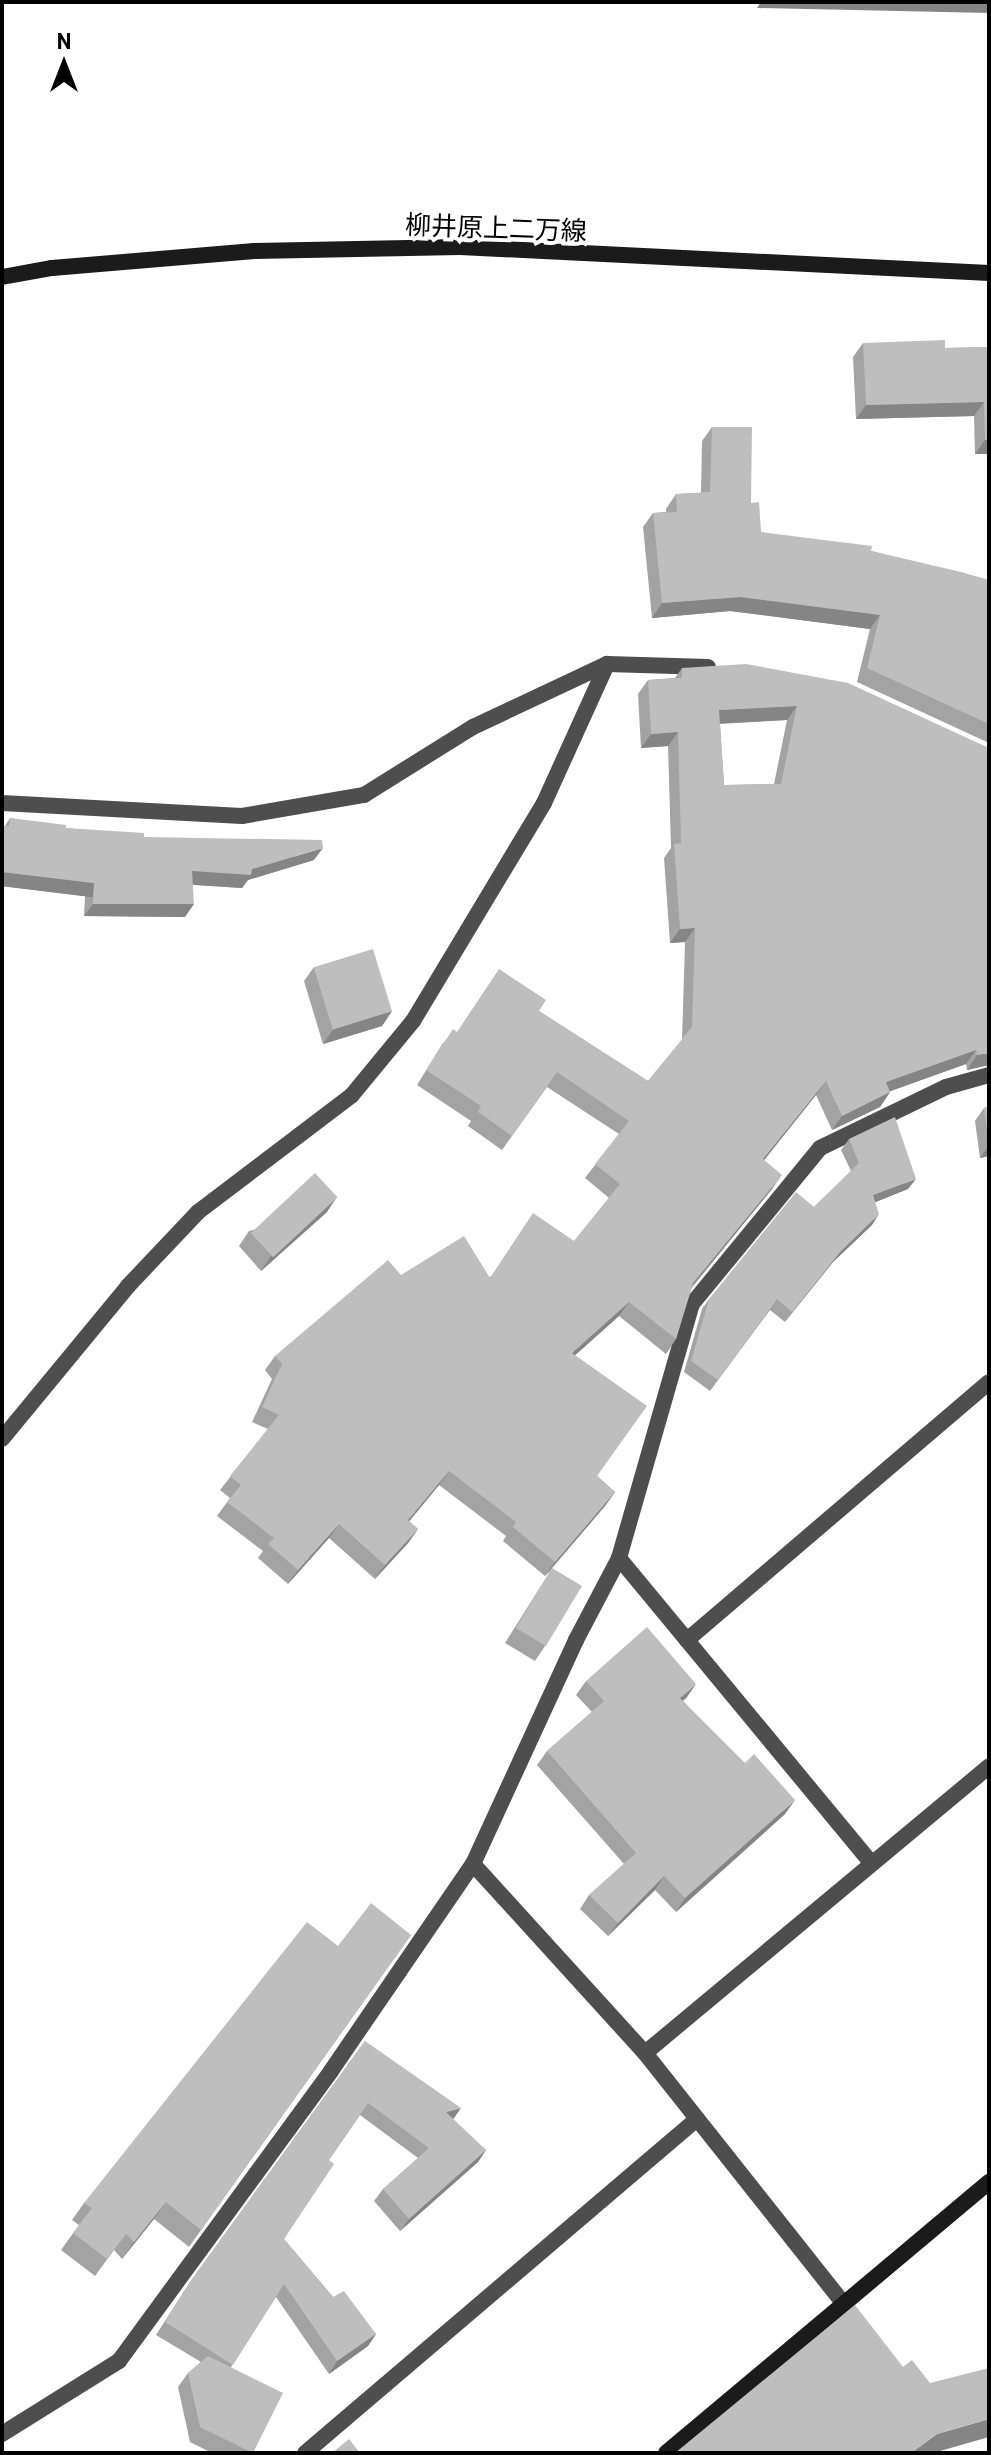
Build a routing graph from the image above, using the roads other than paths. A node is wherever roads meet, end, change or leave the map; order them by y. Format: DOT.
graph roads {
  1 [pos="989,273"];
  2 [pos="2,277"];
  3 [pos="607,664"];
  4 [pos="718,667"];
  5 [pos="2,803"];
  6 [pos="989,1075"];
  7 [pos="989,1382"];
  8 [pos="2,1439"];
  9 [pos="619,1558"];
  10 [pos="687,1640"];
  11 [pos="989,1766"];
  12 [pos="871,1863"];
  13 [pos="473,1864"];
  14 [pos="645,2053"];
  15 [pos="697,2119"];
  16 [pos="989,2182"];
  17 [pos="844,2304"];
  18 [pos="2,2434"];
  19 [pos="305,2453"];
  20 [pos="666,2453"];
  1 -- 2 [label="main road, 柳井原上二万線"];
  3 -- 4 [label="street"];
  3 -- 5 [label="street"];
  3 -- 8 [label="street"];
  6 -- 9 [label="street"];
  7 -- 10 [label="street"];
  9 -- 10 [label="street"];
  9 -- 13 [label="street"];
  10 -- 12 [label="street"];
  11 -- 12 [label="street"];
  12 -- 14 [label="street"];
  13 -- 14 [label="street"];
  13 -- 18 [label="street"];
  14 -- 15 [label="street"];
  15 -- 17 [label="street"];
  15 -- 19 [label="street"];
  16 -- 17 [label="main road"];
  17 -- 20 [label="main road"];
}
